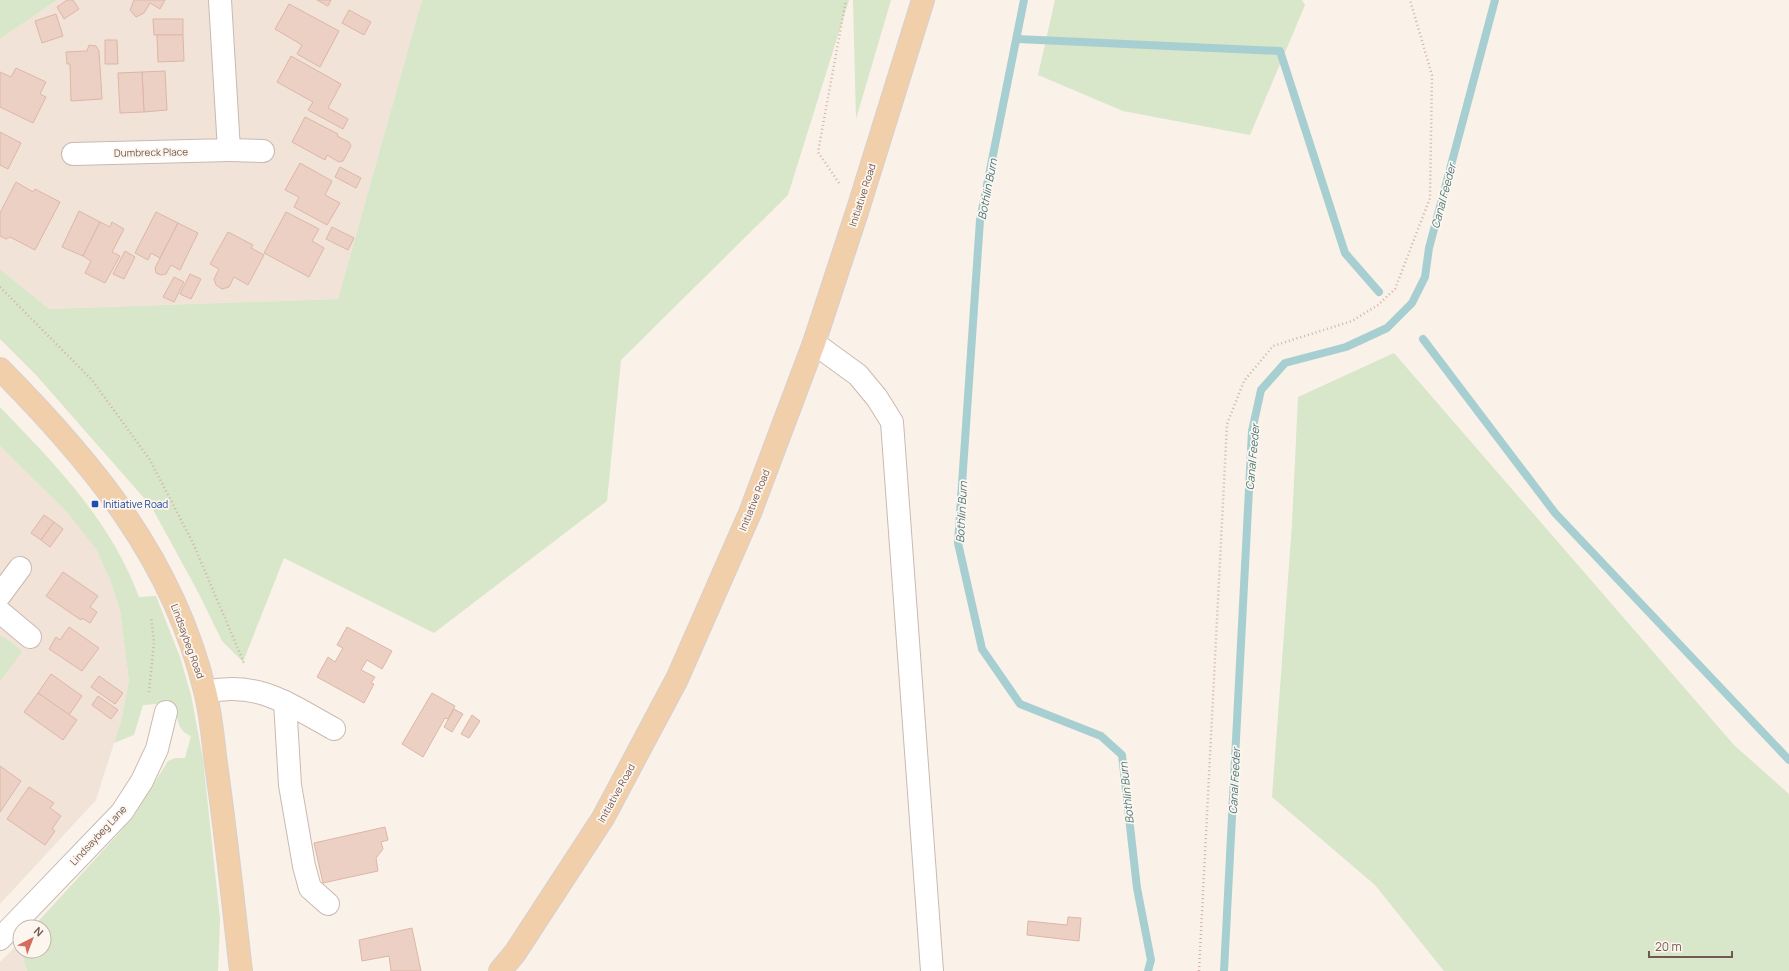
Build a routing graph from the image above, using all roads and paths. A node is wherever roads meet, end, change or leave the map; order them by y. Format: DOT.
graph roads {
  1 [pos="220,0"];
  2 [pos="846,0"];
  3 [pos="923,0"];
  4 [pos="1410,0"];
  5 [pos="229,150"];
  6 [pos="263,151"];
  7 [pos="73,154"];
  8 [pos="858,209"];
  9 [pos="0,287"];
  10 [pos="814,343"];
  11 [pos="0,368"];
  12 [pos="20,568"];
  13 [pos="0,595"];
  14 [pos="150,611"];
  15 [pos="0,612"];
  16 [pos="30,637"];
  17 [pos="249,689"];
  18 [pos="206,692"];
  19 [pos="285,702"];
  20 [pos="166,712"];
  21 [pos="334,729"];
  22 [pos="328,904"];
  23 [pos="0,939"];
  24 [pos="503,969"];
  25 [pos="241,971"];
  26 [pos="932,971"];
  27 [pos="1199,971"];
  1 -- 5 [label="street"];
  2 -- 8 [label="path"];
  3 -- 8 [label="main road, Initiative Road"];
  4 -- 27 [label="path"];
  5 -- 6 [label="street, Dumbreck Place"];
  5 -- 7 [label="street, Dumbreck Place"];
  8 -- 10 [label="main road, Initiative Road"];
  9 -- 17 [label="path"];
  10 -- 24 [label="main road, Initiative Road"];
  10 -- 26 [label="street"];
  11 -- 18 [label="main road, Lindsaybeg Road"];
  12 -- 13 [label="street"];
  14 -- 20 [label="path"];
  15 -- 16 [label="street"];
  17 -- 18 [label="street"];
  17 -- 19 [label="street"];
  18 -- 25 [label="main road, Lindsaybeg Road"];
  19 -- 21 [label="street"];
  19 -- 22 [label="street"];
  20 -- 23 [label="street, Lindsaybeg Lane"];
}
